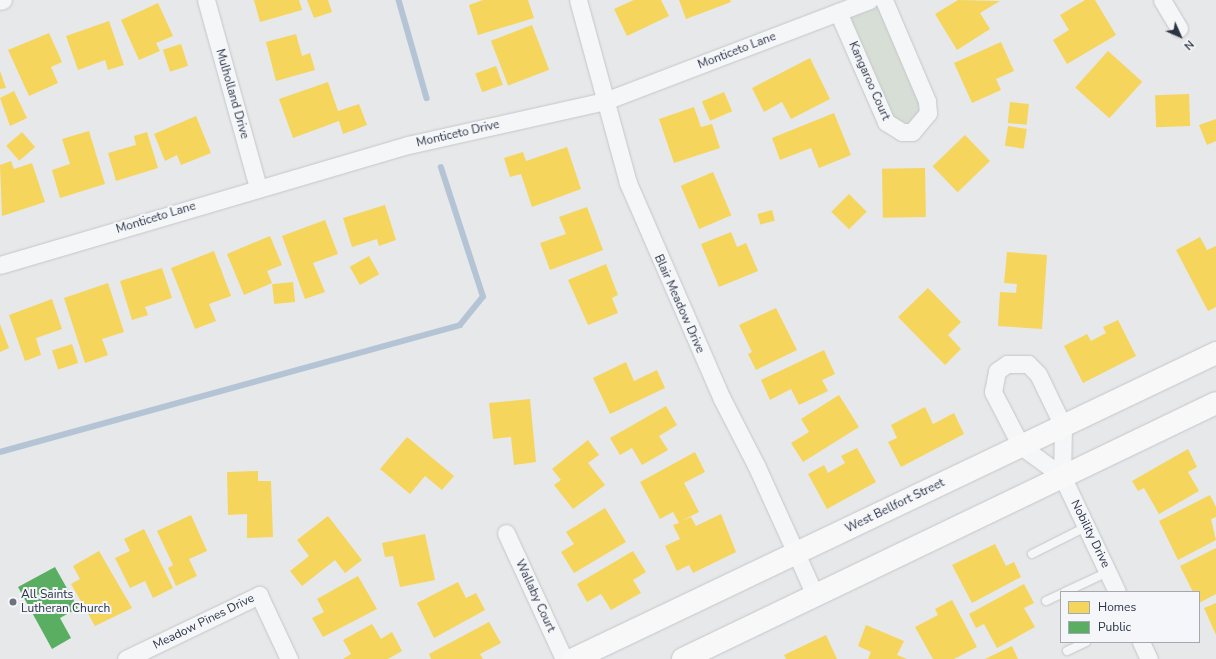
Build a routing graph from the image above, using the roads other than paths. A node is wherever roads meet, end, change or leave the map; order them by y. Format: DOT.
graph roads {
  1 [pos="3,0"];
  2 [pos="206,0"];
  3 [pos="578,0"];
  4 [pos="869,0"];
  5 [pos="884,0"];
  6 [pos="1162,0"];
  7 [pos="0,1"];
  8 [pos="838,12"];
  9 [pos="1179,28"];
  10 [pos="605,101"];
  11 [pos="312,172"];
  12 [pos="258,187"];
  13 [pos="0,265"];
  14 [pos="1216,353"];
  15 [pos="1216,403"];
  16 [pos="1062,426"];
  17 [pos="1021,446"];
  18 [pos="1062,476"];
  19 [pos="1086,527"];
  20 [pos="506,533"];
  21 [pos="796,554"];
  22 [pos="1032,554"];
  23 [pos="1108,572"];
  24 [pos="1067,591"];
  25 [pos="1117,591"];
  26 [pos="1060,594"];
  27 [pos="815,595"];
  28 [pos="1046,601"];
  29 [pos="1084,643"];
  30 [pos="1141,643"];
  31 [pos="1067,651"];
  32 [pos="126,659"];
  33 [pos="289,659"];
  34 [pos="564,659"];
  35 [pos="574,659"];
  36 [pos="683,659"];
  37 [pos="1149,659"];
  1 -- 7 [label="street"];
  2 -- 12 [label="street, Mulholland Drive"];
  3 -- 10 [label="street, Blair Meadow Drive"];
  4 -- 8 [label="street, Monticeto Lane"];
  5 -- 8 [label="street, Kangaroo Court"];
  6 -- 9 [label="street"];
  8 -- 10 [label="street, Monticeto Lane"];
  10 -- 11 [label="street, Monticeto Drive"];
  10 -- 21 [label="street, Blair Meadow Drive"];
  11 -- 12 [label="street, Monticeto Lane"];
  12 -- 13 [label="street, Monticeto Lane"];
  14 -- 16 [label="main road, West Bellfort Street"];
  15 -- 18 [label="main road"];
  16 -- 17 [label="main road, West Bellfort Street"];
  16 -- 17 [label="street, Nobility Drive"];
  16 -- 18 [label="street, Nobility Drive"];
  17 -- 18 [label="street, Nobility Drive"];
  17 -- 21 [label="main road, West Bellfort Street"];
  18 -- 19 [label="street, Nobility Drive"];
  18 -- 27 [label="main road"];
  19 -- 22 [label="lane"];
  19 -- 23 [label="street, Nobility Drive"];
  20 -- 34 [label="street, Wallaby Court"];
  21 -- 27 [label="street, Blair Meadow Drive"];
  21 -- 35 [label="main road, West Bellfort Street"];
  23 -- 24 [label="lane"];
  23 -- 25 [label="street, Nobility Drive"];
  26 -- 28 [label="lane"];
  27 -- 36 [label="main road"];
  29 -- 31 [label="lane"];
  30 -- 37 [label="street"];
  32 -- 33 [label="street, Meadow Pines Drive"];
}
